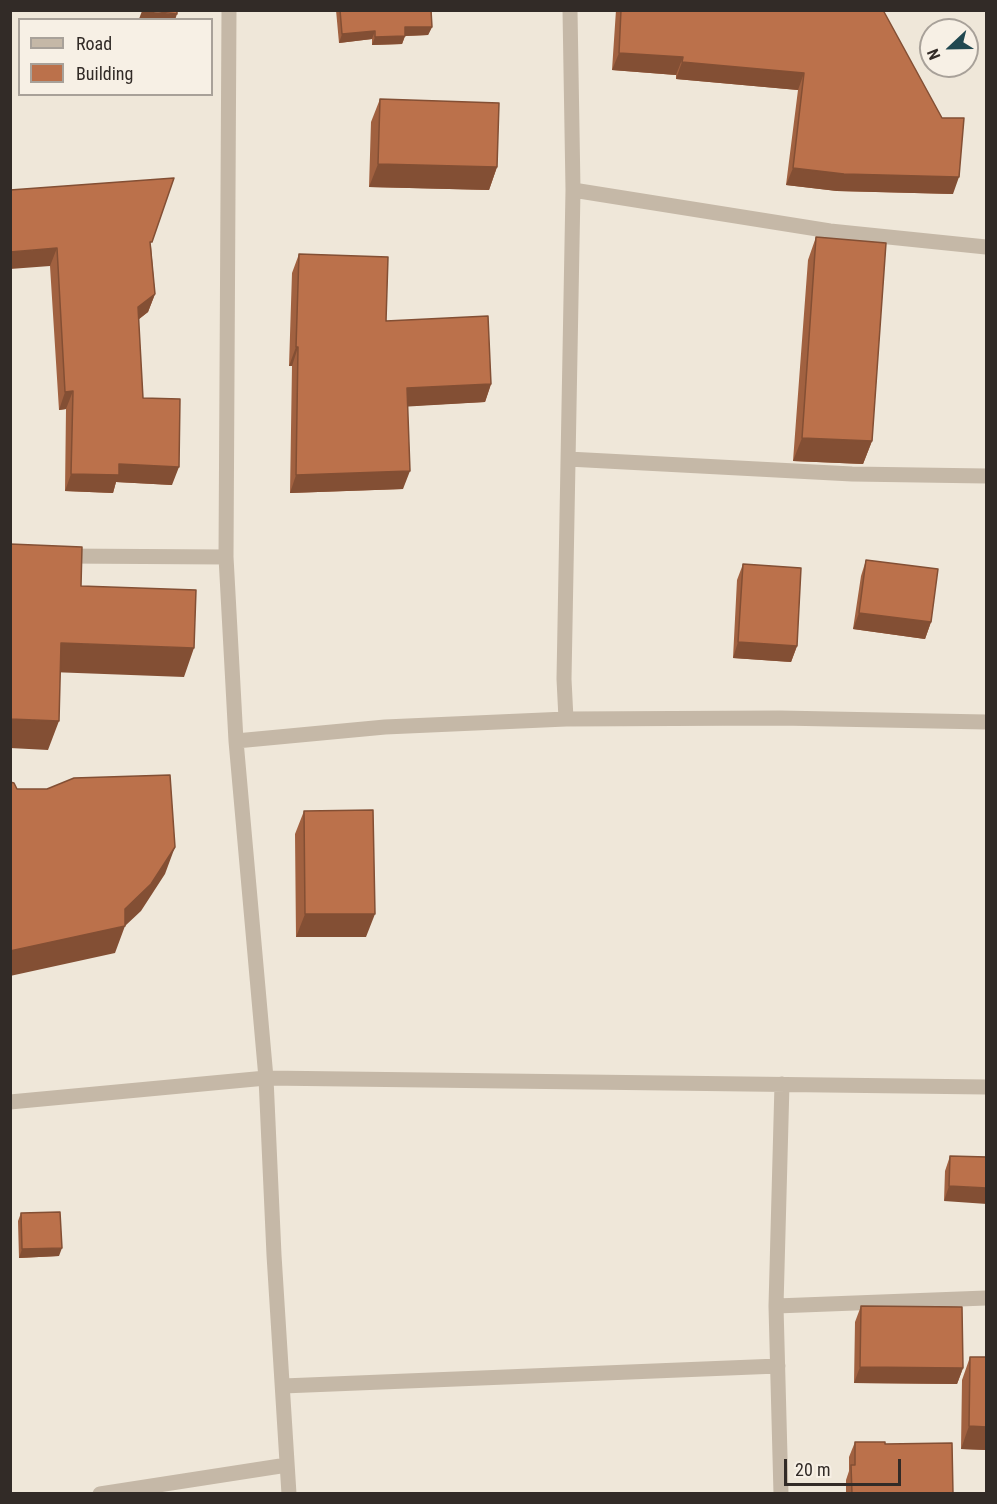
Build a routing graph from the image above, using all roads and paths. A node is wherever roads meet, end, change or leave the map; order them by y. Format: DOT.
graph roads {
  1 [pos="229,10"];
  2 [pos="570,10"];
  3 [pos="573,190"];
  4 [pos="987,247"];
  5 [pos="568,459"];
  6 [pos="987,476"];
  7 [pos="46,556"];
  8 [pos="226,557"];
  9 [pos="566,719"];
  10 [pos="987,722"];
  11 [pos="236,741"];
  12 [pos="266,1078"];
  13 [pos="782,1084"];
  14 [pos="987,1087"];
  15 [pos="10,1102"];
  16 [pos="987,1298"];
  17 [pos="776,1306"];
  18 [pos="777,1366"];
  19 [pos="283,1386"];
  20 [pos="287,1465"];
  21 [pos="100,1494"];
  22 [pos="288,1494"];
  23 [pos="781,1494"];
  1 -- 8 [label="street"];
  2 -- 3 [label="street"];
  3 -- 4 [label="street"];
  3 -- 5 [label="street"];
  5 -- 6 [label="street"];
  5 -- 9 [label="street"];
  7 -- 8 [label="street"];
  8 -- 11 [label="street"];
  9 -- 10 [label="street"];
  9 -- 11 [label="street"];
  11 -- 12 [label="street"];
  12 -- 13 [label="street"];
  12 -- 15 [label="street"];
  12 -- 19 [label="street"];
  13 -- 14 [label="street"];
  13 -- 17 [label="street"];
  16 -- 17 [label="street"];
  17 -- 18 [label="street"];
  18 -- 19 [label="street"];
  18 -- 23 [label="street"];
  19 -- 20 [label="street"];
  20 -- 21 [label="street"];
  20 -- 22 [label="street"];
}
